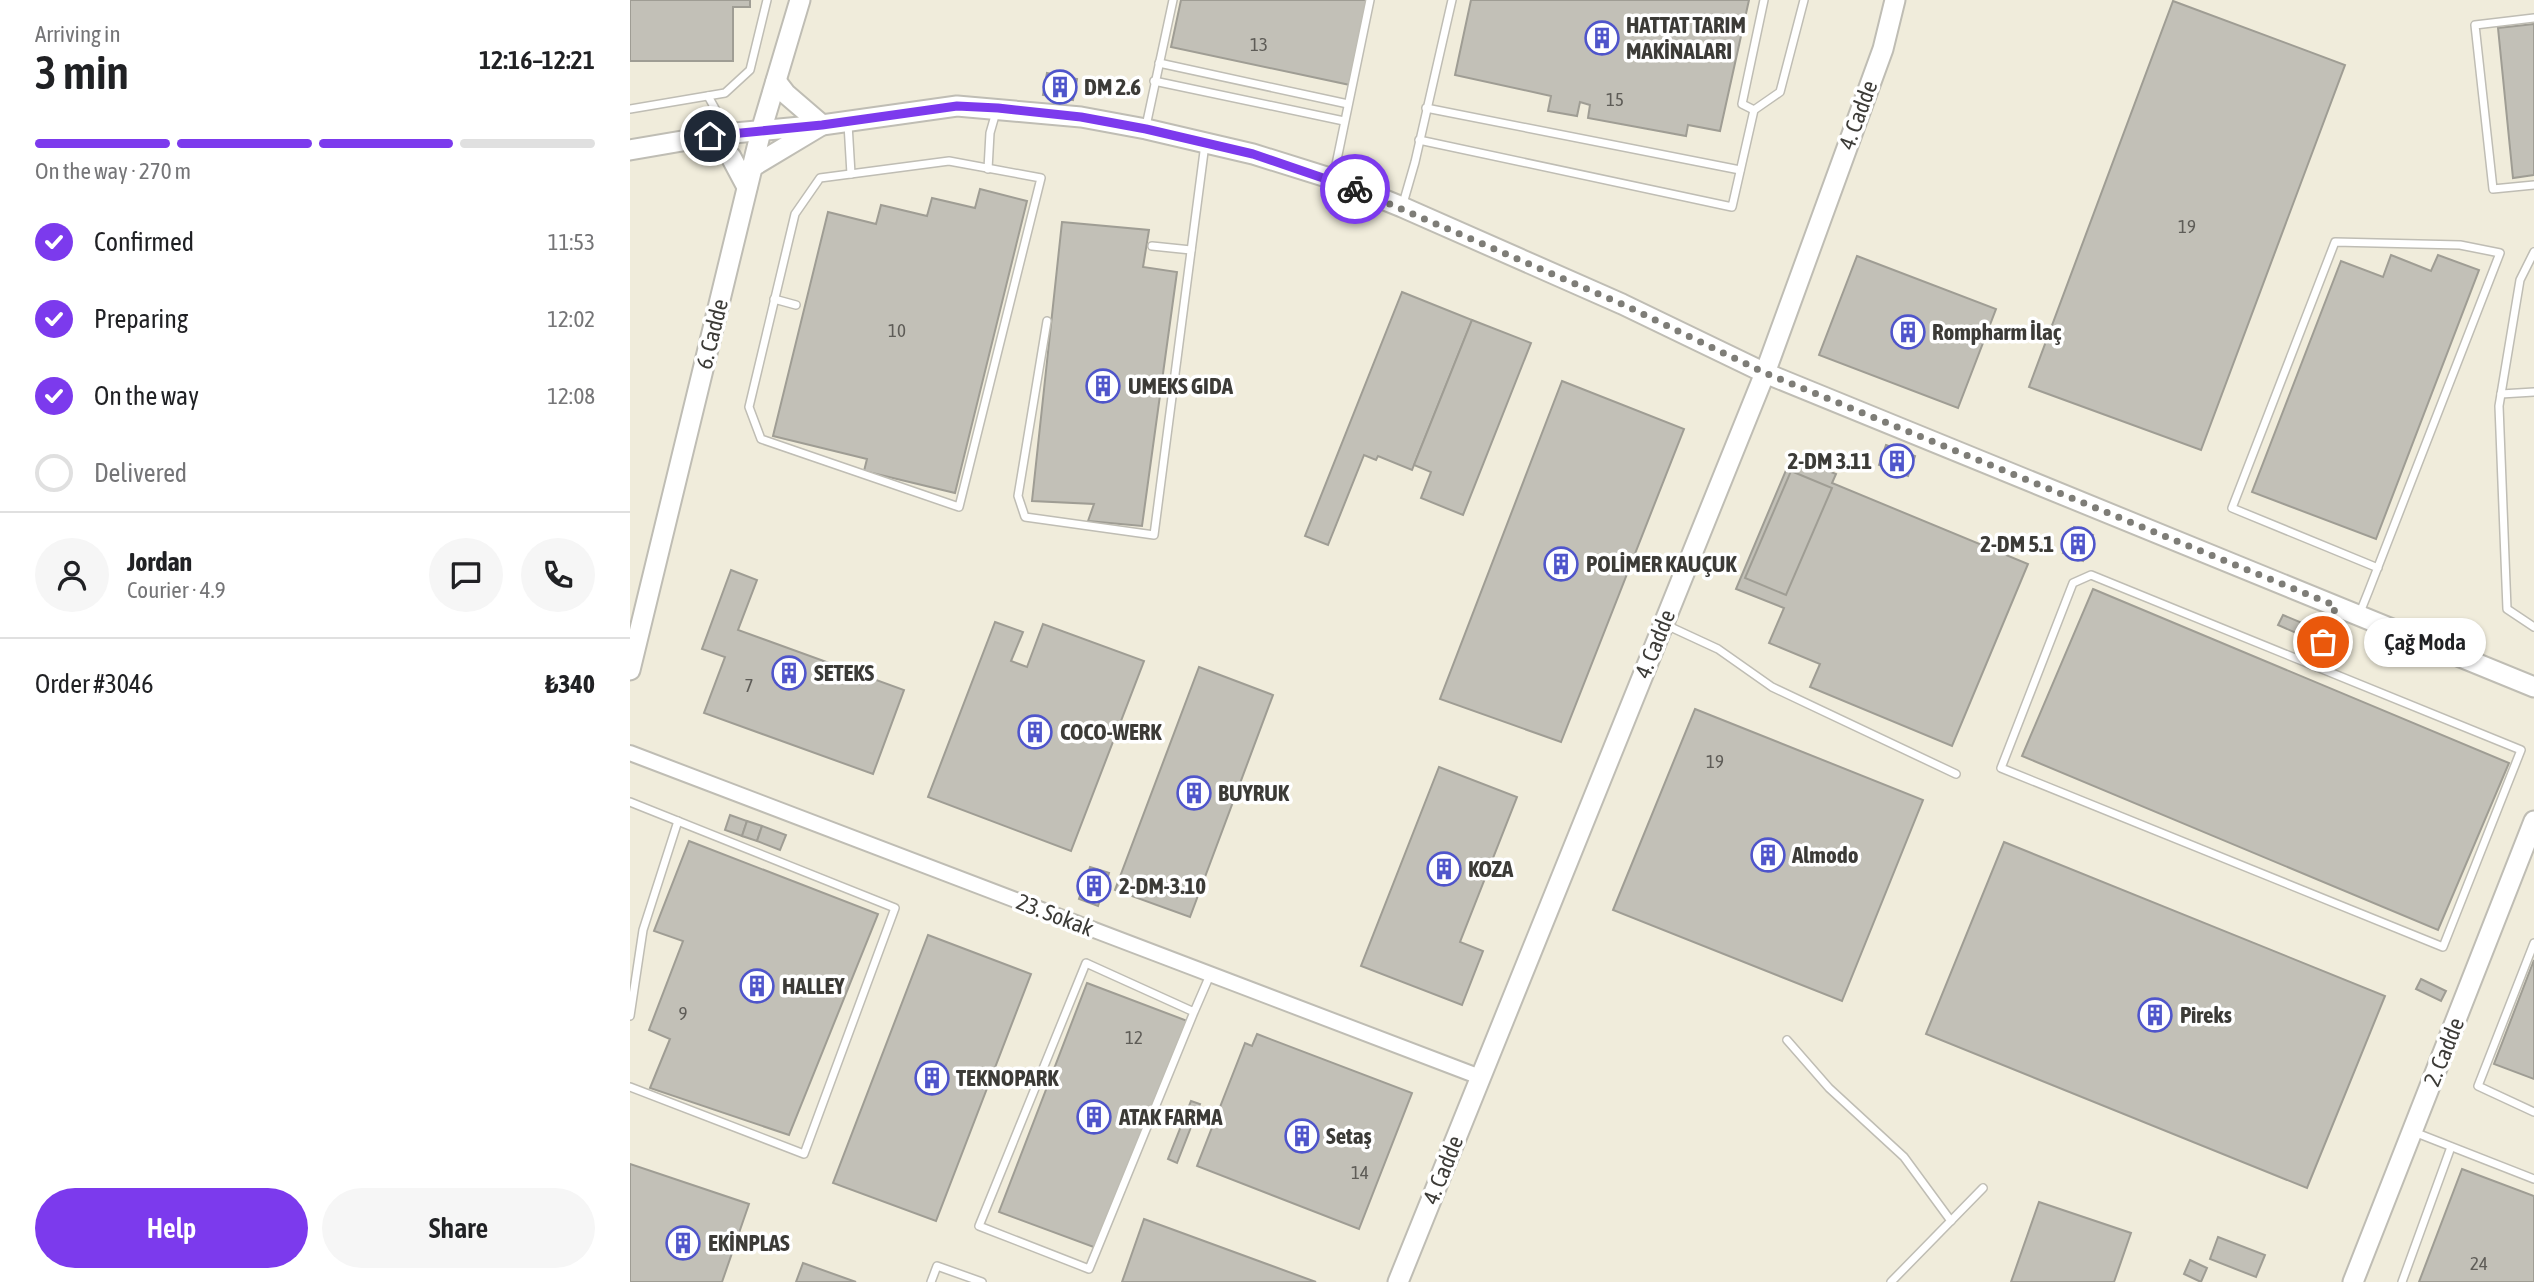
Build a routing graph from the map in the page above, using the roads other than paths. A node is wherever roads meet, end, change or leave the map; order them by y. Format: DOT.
graph roads {
  1 [pos="767,0"];
  2 [pos="800,0"];
  3 [pos="1173,0"];
  4 [pos="1370,0"];
  5 [pos="1452,0"];
  6 [pos="1764,0"];
  7 [pos="1804,0"];
  8 [pos="1895,0"];
  9 [pos="2534,18"];
  10 [pos="1158,63"];
  11 [pos="776,81"];
  12 [pos="1154,81"];
  13 [pos="709,96"];
  14 [pos="1348,104"];
  15 [pos="630,108"];
  16 [pos="998,108"];
  17 [pos="1426,108"];
  18 [pos="1754,110"];
  19 [pos="848,120"];
  20 [pos="1344,121"];
  21 [pos="822,125"];
  22 [pos="1146,129"];
  23 [pos="761,131"];
  24 [pos="717,135"];
  25 [pos="1419,140"];
  26 [pos="1205,143"];
  27 [pos="630,150"];
  28 [pos="752,167"];
  29 [pos="988,169"];
  30 [pos="1740,170"];
  31 [pos="851,174"];
  32 [pos="1333,179"];
  33 [pos="2534,185"];
  34 [pos="747,187"];
  35 [pos="1402,207"];
  36 [pos="1152,246"];
  37 [pos="1191,250"];
  38 [pos="2534,252"];
  39 [pos="774,299"];
  40 [pos="796,305"];
  41 [pos="1047,321"];
  42 [pos="1765,373"];
  43 [pos="2534,392"];
  44 [pos="2501,394"];
  45 [pos="2378,568"];
  46 [pos="2336,606"];
  47 [pos="2359,615"];
  48 [pos="1664,624"];
  49 [pos="2534,627"];
  50 [pos="2313,665"];
  51 [pos="630,670"];
  52 [pos="2534,688"];
  53 [pos="630,753"];
  54 [pos="1956,774"];
  55 [pos="630,802"];
  56 [pos="678,821"];
  57 [pos="2534,821"];
  58 [pos="2534,943"];
  59 [pos="1210,974"];
  60 [pos="1194,1012"];
  61 [pos="630,1016"];
  62 [pos="1787,1041"];
  63 [pos="1480,1077"];
  64 [pos="630,1087"];
  65 [pos="2534,1112"];
  66 [pos="2412,1132"];
  67 [pos="2451,1147"];
  68 [pos="2534,1180"];
  69 [pos="1983,1188"];
  70 [pos="1951,1221"];
  71 [pos="931,1282"];
  72 [pos="982,1282"];
  73 [pos="1398,1282"];
  74 [pos="1891,1282"];
  75 [pos="2353,1282"];
  76 [pos="2402,1282"];
  1 -- 13 [label="lane"];
  2 -- 11 [label="street, 6. Cadde"];
  3 -- 10 [label="lane"];
  4 -- 14 [label="lane"];
  5 -- 17 [label="lane"];
  6 -- 18 [label="lane"];
  7 -- 18 [label="lane"];
  8 -- 42 [label="street, 4. Cadde"];
  9 -- 33 [label="lane"];
  10 -- 12 [label="lane"];
  10 -- 14 [label="lane"];
  11 -- 21 [label="street"];
  11 -- 23 [label="street, 6. Cadde"];
  12 -- 20 [label="lane"];
  12 -- 22 [label="lane"];
  13 -- 15 [label="lane"];
  13 -- 24 [label="lane"];
  14 -- 20 [label="lane"];
  16 -- 19 [label="street"];
  16 -- 22 [label="street"];
  16 -- 29 [label="lane"];
  17 -- 25 [label="lane"];
  17 -- 30 [label="lane"];
  18 -- 30 [label="lane"];
  19 -- 21 [label="street"];
  19 -- 31 [label="lane"];
  20 -- 32 [label="lane"];
  21 -- 23 [label="street"];
  21 -- 28 [label="street"];
  22 -- 26 [label="street"];
  23 -- 24 [label="street"];
  23 -- 28 [label="street, 6. Cadde"];
  24 -- 27 [label="street"];
  24 -- 34 [label="street"];
  25 -- 30 [label="lane"];
  25 -- 35 [label="lane"];
  26 -- 32 [label="street"];
  26 -- 37 [label="lane"];
  28 -- 34 [label="street, 6. Cadde"];
  29 -- 31 [label="lane"];
  29 -- 39 [label="lane"];
  31 -- 39 [label="lane"];
  32 -- 35 [label="street"];
  34 -- 51 [label="street, 6. Cadde"];
  35 -- 42 [label="street"];
  36 -- 37 [label="lane"];
  37 -- 41 [label="lane"];
  38 -- 44 [label="lane"];
  39 -- 40 [label="lane"];
  42 -- 46 [label="street"];
  42 -- 48 [label="street, 4. Cadde"];
  43 -- 44 [label="lane"];
  44 -- 49 [label="lane"];
  45 -- 45 [label="lane"];
  45 -- 47 [label="lane"];
  46 -- 47 [label="street"];
  46 -- 50 [label="lane"];
  47 -- 52 [label="street"];
  48 -- 54 [label="lane"];
  48 -- 63 [label="street, 4. Cadde"];
  50 -- 50 [label="lane"];
  53 -- 59 [label="street, 23. Sokak"];
  55 -- 56 [label="lane"];
  56 -- 61 [label="lane"];
  56 -- 64 [label="lane"];
  57 -- 66 [label="street, 2. Cadde"];
  58 -- 65 [label="lane"];
  59 -- 60 [label="lane"];
  59 -- 63 [label="street, 23. Sokak"];
  60 -- 60 [label="lane"];
  62 -- 70 [label="lane"];
  63 -- 73 [label="street, 4. Cadde"];
  66 -- 67 [label="lane"];
  66 -- 75 [label="street, 2. Cadde"];
  67 -- 68 [label="lane"];
  67 -- 76 [label="lane"];
  69 -- 70 [label="lane"];
  70 -- 74 [label="lane"];
  71 -- 72 [label="lane"];
}
